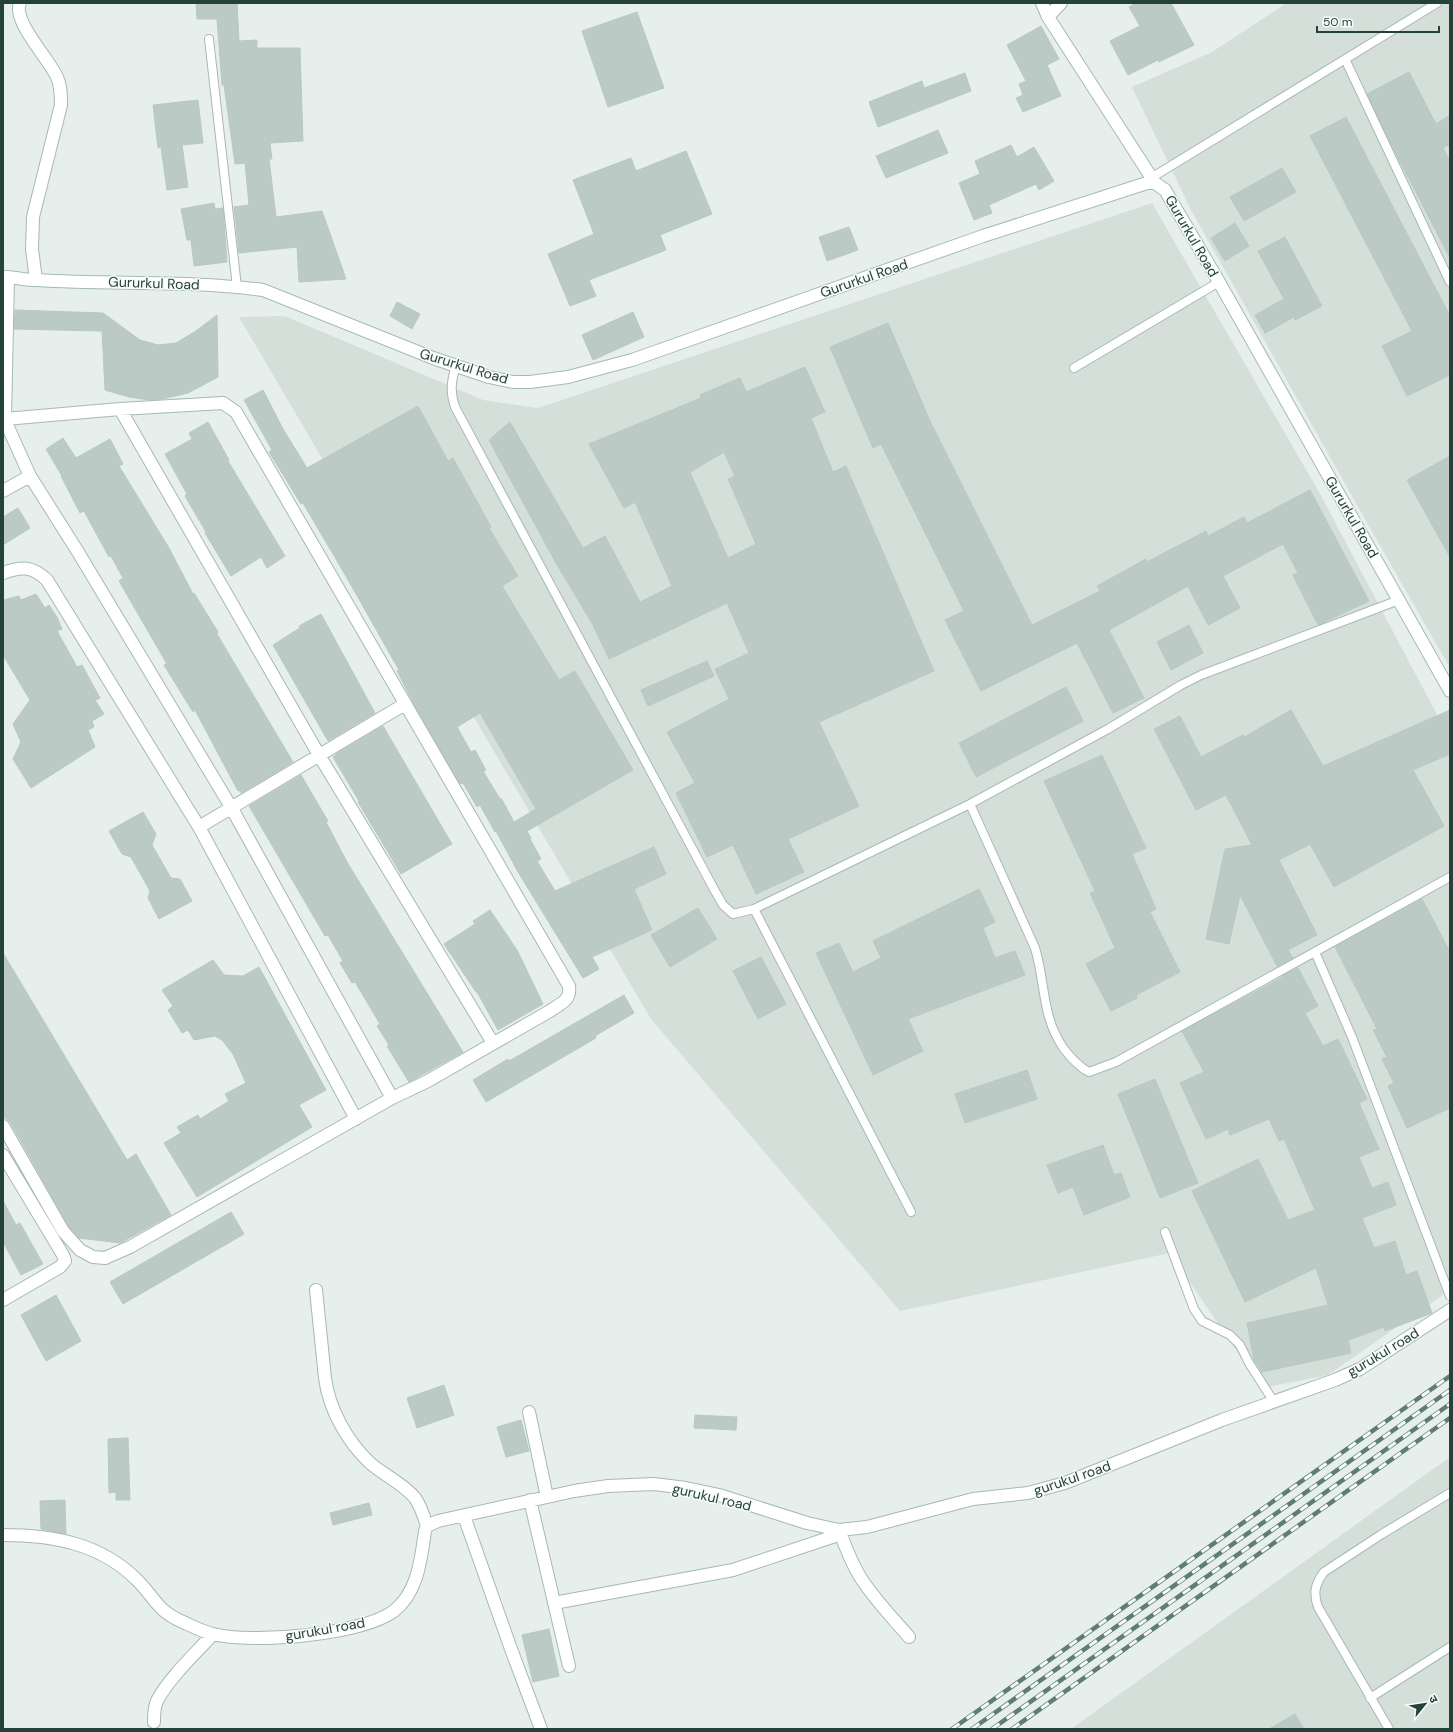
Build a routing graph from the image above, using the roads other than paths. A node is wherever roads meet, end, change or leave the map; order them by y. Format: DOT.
graph roads {
  1 [pos="20,3"];
  2 [pos="1042,3"];
  3 [pos="1061,3"];
  4 [pos="1437,3"];
  5 [pos="1048,17"];
  6 [pos="209,39"];
  7 [pos="1345,59"];
  8 [pos="1153,180"];
  9 [pos="6,277"];
  10 [pos="36,280"];
  11 [pos="1219,282"];
  12 [pos="1450,282"];
  13 [pos="236,287"];
  14 [pos="456,366"];
  15 [pos="1074,368"];
  16 [pos="120,409"];
  17 [pos="4,417"];
  18 [pos="30,476"];
  19 [pos="3,491"];
  20 [pos="3,574"];
  21 [pos="1399,600"];
  22 [pos="1450,691"];
  23 [pos="405,704"];
  24 [pos="319,755"];
  25 [pos="970,804"];
  26 [pos="231,807"];
  27 [pos="199,827"];
  28 [pos="1450,877"];
  29 [pos="754,909"];
  30 [pos="1315,952"];
  31 [pos="493,1043"];
  32 [pos="392,1098"];
  33 [pos="356,1119"];
  34 [pos="3,1126"];
  35 [pos="3,1155"];
  36 [pos="911,1212"];
  37 [pos="1165,1232"];
  38 [pos="316,1290"];
  39 [pos="1450,1296"];
  40 [pos="3,1300"];
  41 [pos="1450,1310"];
  42 [pos="1274,1402"];
  43 [pos="529,1412"];
  44 [pos="1450,1493"];
  45 [pos="547,1497"];
  46 [pos="530,1500"];
  47 [pos="464,1516"];
  48 [pos="427,1526"];
  49 [pos="840,1532"];
  50 [pos="3,1535"];
  51 [pos="554,1603"];
  52 [pos="213,1634"];
  53 [pos="909,1637"];
  54 [pos="1450,1647"];
  55 [pos="569,1666"];
  56 [pos="1370,1698"];
  57 [pos="154,1722"];
  58 [pos="541,1729"];
  59 [pos="1388,1729"];
  1 -- 10 [label="street"];
  2 -- 5 [label="street"];
  3 -- 5 [label="street"];
  4 -- 7 [label="lane"];
  5 -- 8 [label="street"];
  6 -- 13 [label="lane"];
  7 -- 8 [label="lane"];
  7 -- 12 [label="lane"];
  8 -- 11 [label="street, Gururkul Road"];
  8 -- 14 [label="street, Gururkul Road"];
  9 -- 10 [label="street, Gururkul Road"];
  9 -- 17 [label="street"];
  10 -- 13 [label="street, Gururkul Road"];
  11 -- 15 [label="lane"];
  11 -- 21 [label="street, Gururkul Road"];
  13 -- 14 [label="street, Gururkul Road"];
  14 -- 29 [label="lane"];
  16 -- 17 [label="street"];
  16 -- 23 [label="street"];
  16 -- 24 [label="street"];
  17 -- 18 [label="street"];
  18 -- 19 [label="street"];
  18 -- 26 [label="street"];
  20 -- 27 [label="street"];
  21 -- 22 [label="street, Gururkul Road"];
  21 -- 25 [label="lane"];
  23 -- 24 [label="street"];
  23 -- 31 [label="street"];
  24 -- 26 [label="street"];
  24 -- 31 [label="street"];
  25 -- 29 [label="lane"];
  25 -- 30 [label="lane"];
  26 -- 27 [label="street"];
  26 -- 32 [label="street"];
  27 -- 33 [label="street"];
  28 -- 30 [label="lane"];
  29 -- 36 [label="lane"];
  30 -- 39 [label="lane"];
  31 -- 32 [label="street"];
  32 -- 33 [label="street"];
  33 -- 34 [label="street"];
  35 -- 40 [label="street"];
  37 -- 42 [label="lane"];
  38 -- 48 [label="street"];
  41 -- 42 [label="street, gurukul road"];
  42 -- 49 [label="street, gurukul road"];
  43 -- 45 [label="street"];
  44 -- 56 [label="lane"];
  45 -- 46 [label="street, gurukul road"];
  45 -- 49 [label="street, gurukul road"];
  46 -- 47 [label="street, gurukul road"];
  46 -- 51 [label="street"];
  47 -- 48 [label="street, gurukul road"];
  47 -- 58 [label="street"];
  48 -- 52 [label="street, gurukul road"];
  49 -- 51 [label="street"];
  49 -- 53 [label="street"];
  50 -- 52 [label="street, gurukul road"];
  51 -- 55 [label="street"];
  52 -- 57 [label="street"];
  54 -- 56 [label="lane"];
  56 -- 59 [label="lane"];
}
